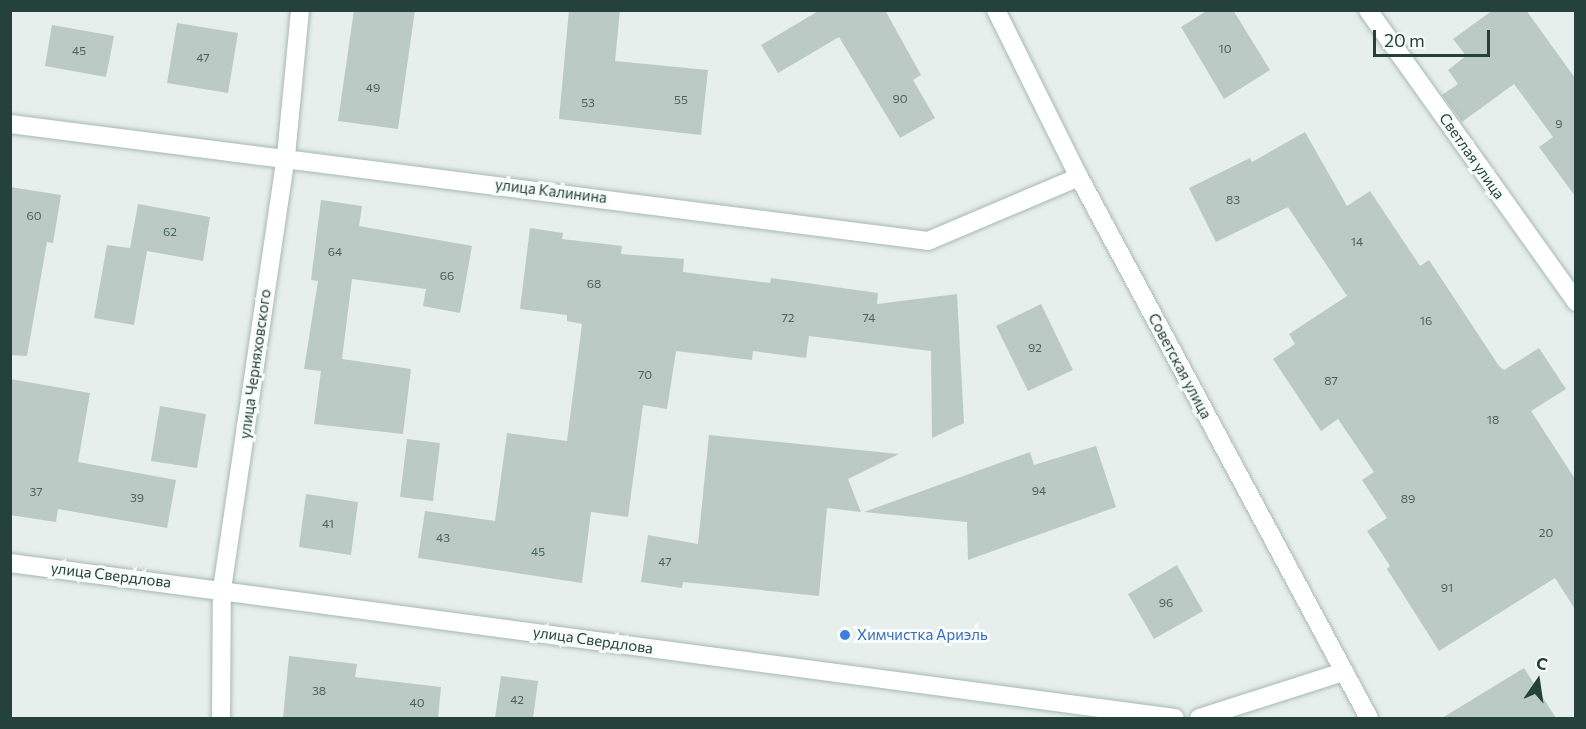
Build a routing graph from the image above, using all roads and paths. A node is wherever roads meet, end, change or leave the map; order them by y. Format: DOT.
graph roads {
  1 [pos="300,10"];
  2 [pos="996,10"];
  3 [pos="1368,10"];
  4 [pos="10,124"];
  5 [pos="286,156"];
  6 [pos="1079,177"];
  7 [pos="1575,302"];
  8 [pos="10,563"];
  9 [pos="222,589"];
  10 [pos="1342,672"];
  11 [pos="221,718"];
  12 [pos="1175,718"];
  13 [pos="1199,718"];
  14 [pos="1369,718"];
  1 -- 5 [label="street, улица Черняховского"];
  2 -- 6 [label="street, Советская улица"];
  3 -- 7 [label="street, Светлая улица"];
  4 -- 5 [label="street, улица Калинина"];
  5 -- 6 [label="street, улица Калинина"];
  5 -- 9 [label="street, улица Черняховского"];
  6 -- 10 [label="street, Советская улица"];
  8 -- 9 [label="street, улица Свердлова"];
  9 -- 11 [label="street, улица Черняховского"];
  9 -- 12 [label="street, улица Свердлова"];
  10 -- 13 [label="street"];
  10 -- 14 [label="street, Советская улица"];
}
